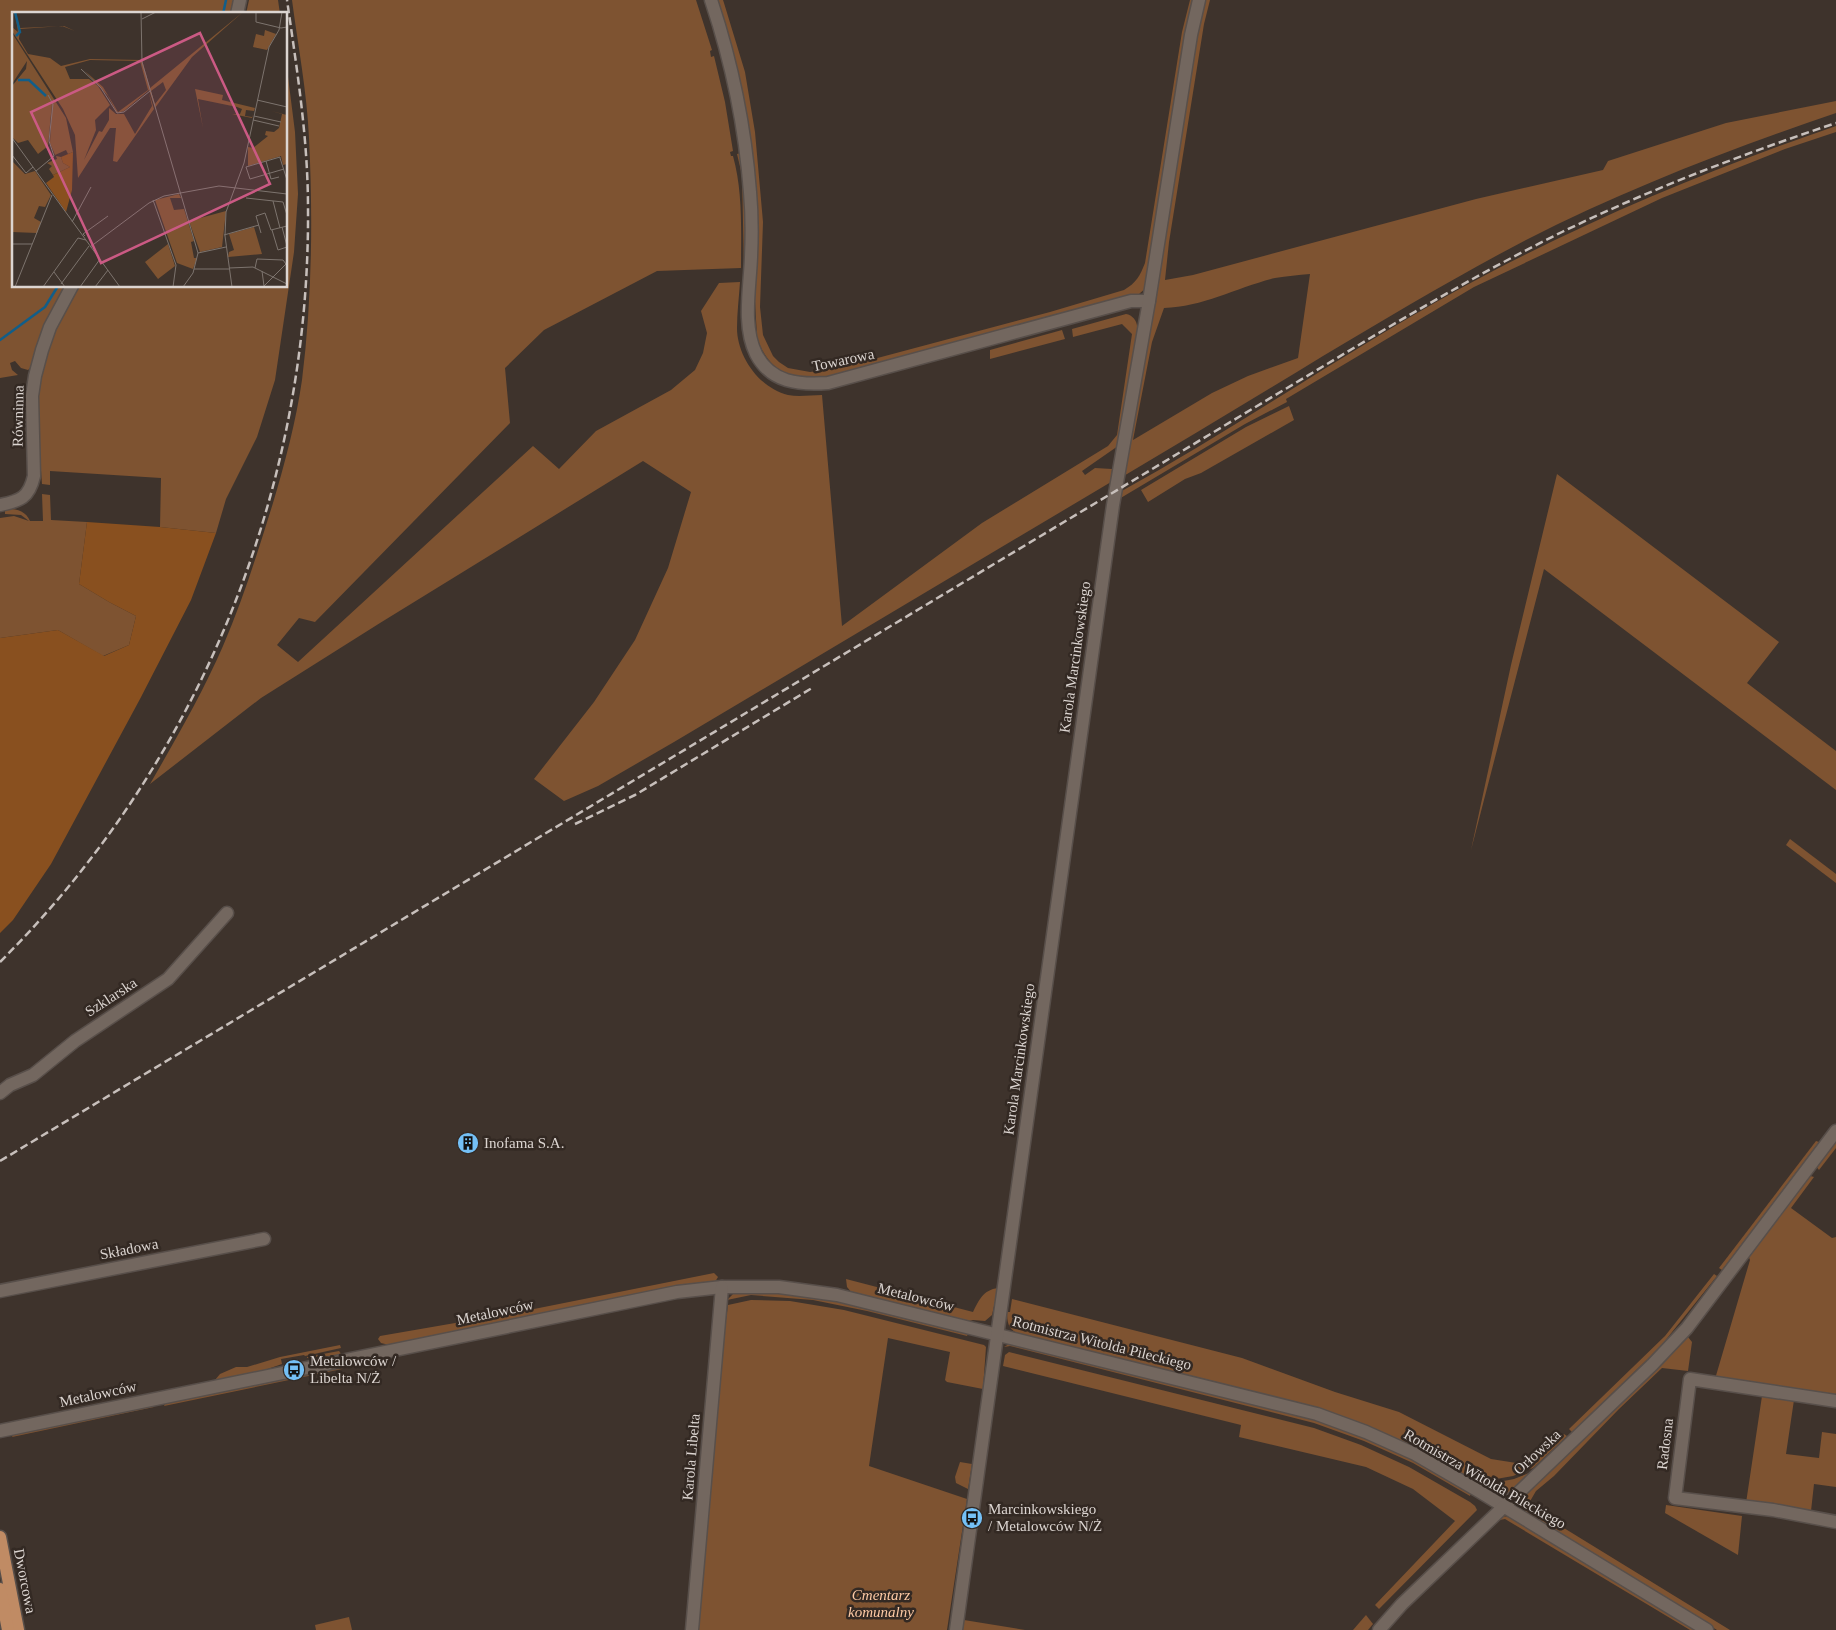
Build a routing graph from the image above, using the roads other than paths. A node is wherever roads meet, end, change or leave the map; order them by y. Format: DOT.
graph roads {
  1 [pos="711,0"];
  2 [pos="1199,0"];
  3 [pos="71,288"];
  4 [pos="1149,301"];
  5 [pos="0,505"];
  6 [pos="227,913"];
  7 [pos="0,1092"];
  8 [pos="1836,1131"];
  9 [pos="264,1239"];
  10 [pos="722,1287"];
  11 [pos="0,1291"];
  12 [pos="998,1334"];
  13 [pos="1836,1400"];
  14 [pos="0,1431"];
  15 [pos="1503,1506"];
  16 [pos="1836,1522"];
  17 [pos="0,1538"];
  18 [pos="2,1590"];
  19 [pos="8,1630"];
  20 [pos="18,1630"];
  21 [pos="692,1630"];
  22 [pos="956,1630"];
  23 [pos="1379,1630"];
  24 [pos="1708,1630"];
  1 -- 4 [label="street, Towarowa"];
  2 -- 4 [label="street, Karola Marcinkowskiego"];
  3 -- 5 [label="street, Równinna"];
  4 -- 12 [label="street, Karola Marcinkowskiego"];
  6 -- 7 [label="street, Szklarska"];
  8 -- 15 [label="street, Orłowska"];
  9 -- 11 [label="street, Składowa"];
  10 -- 12 [label="street, Metalowców"];
  10 -- 14 [label="street, Metalowców"];
  10 -- 21 [label="street, Karola Libelta"];
  12 -- 15 [label="street, Rotmistrza Witolda Pileckiego"];
  12 -- 22 [label="street, Karola Marcinkowskiego"];
  13 -- 16 [label="street, Radosna"];
  15 -- 23 [label="street, Orłowska"];
  15 -- 24 [label="street, Rotmistrza Witolda Pileckiego"];
  17 -- 18 [label="main road, Dworcowa"];
  18 -- 19 [label="main road, Dworcowa"];
  18 -- 20 [label="main road, Dworcowa"];
}
